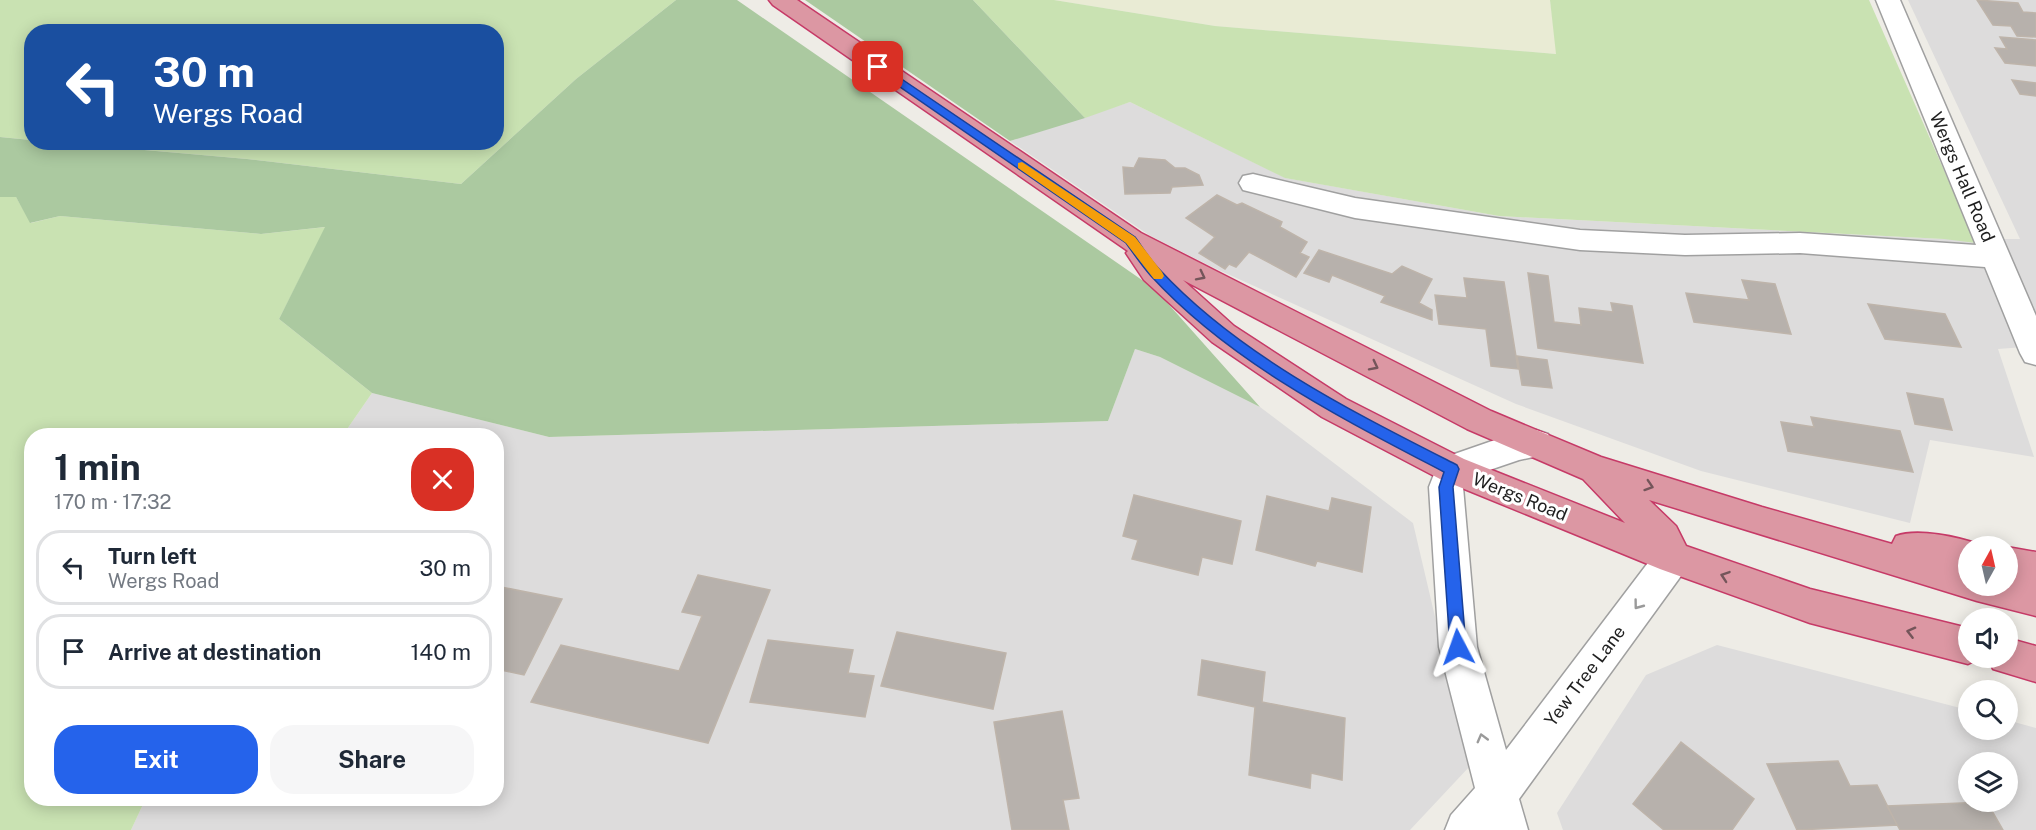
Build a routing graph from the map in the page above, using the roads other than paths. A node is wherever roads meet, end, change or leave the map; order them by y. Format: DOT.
graph roads {
  1 [pos="781,0"];
  2 [pos="1888,0"];
  3 [pos="1253,183"];
  4 [pos="1131,240"];
  5 [pos="1995,257"];
  6 [pos="2023,291"];
  7 [pos="2036,354"];
  8 [pos="1536,444"];
  9 [pos="1592,468"];
  10 [pos="1452,469"];
  11 [pos="1762,522"];
  12 [pos="1958,554"];
  13 [pos="1673,558"];
  14 [pos="2018,565"];
  15 [pos="2036,568"];
  16 [pos="1958,579"];
  17 [pos="2018,595"];
  18 [pos="2036,600"];
  19 [pos="1958,643"];
  20 [pos="2018,659"];
  21 [pos="2036,663"];
  22 [pos="1502,812"];
  23 [pos="1466,830"];
  1 -- 4 [label="highway, Wergs Road"];
  2 -- 5 [label="street, Wergs Hall Road"];
  3 -- 5 [label="street"];
  4 -- 8 [label="highway, Wergs Road, one-way"];
  4 -- 10 [label="highway, Wergs Road"];
  5 -- 6 [label="street, Wergs Hall Road"];
  6 -- 7 [label="street, Wergs Hall Road"];
  8 -- 9 [label="highway, Wergs Road"];
  8 -- 10 [label="street"];
  9 -- 11 [label="highway, Wergs Road, one-way"];
  9 -- 13 [label="highway"];
  10 -- 13 [label="highway, Wergs Road"];
  22 -- 10 [label="street, one-way"];
  11 -- 12 [label="highway"];
  11 -- 16 [label="highway, Wergs Road"];
  19 -- 13 [label="highway, Wergs Road, one-way"];
  13 -- 22 [label="street, Yew Tree Lane, one-way"];
  14 -- 15 [label="highway"];
  17 -- 18 [label="highway"];
  20 -- 21 [label="highway"];
  22 -- 23 [label="street, Yew Tree Lane"];
}
